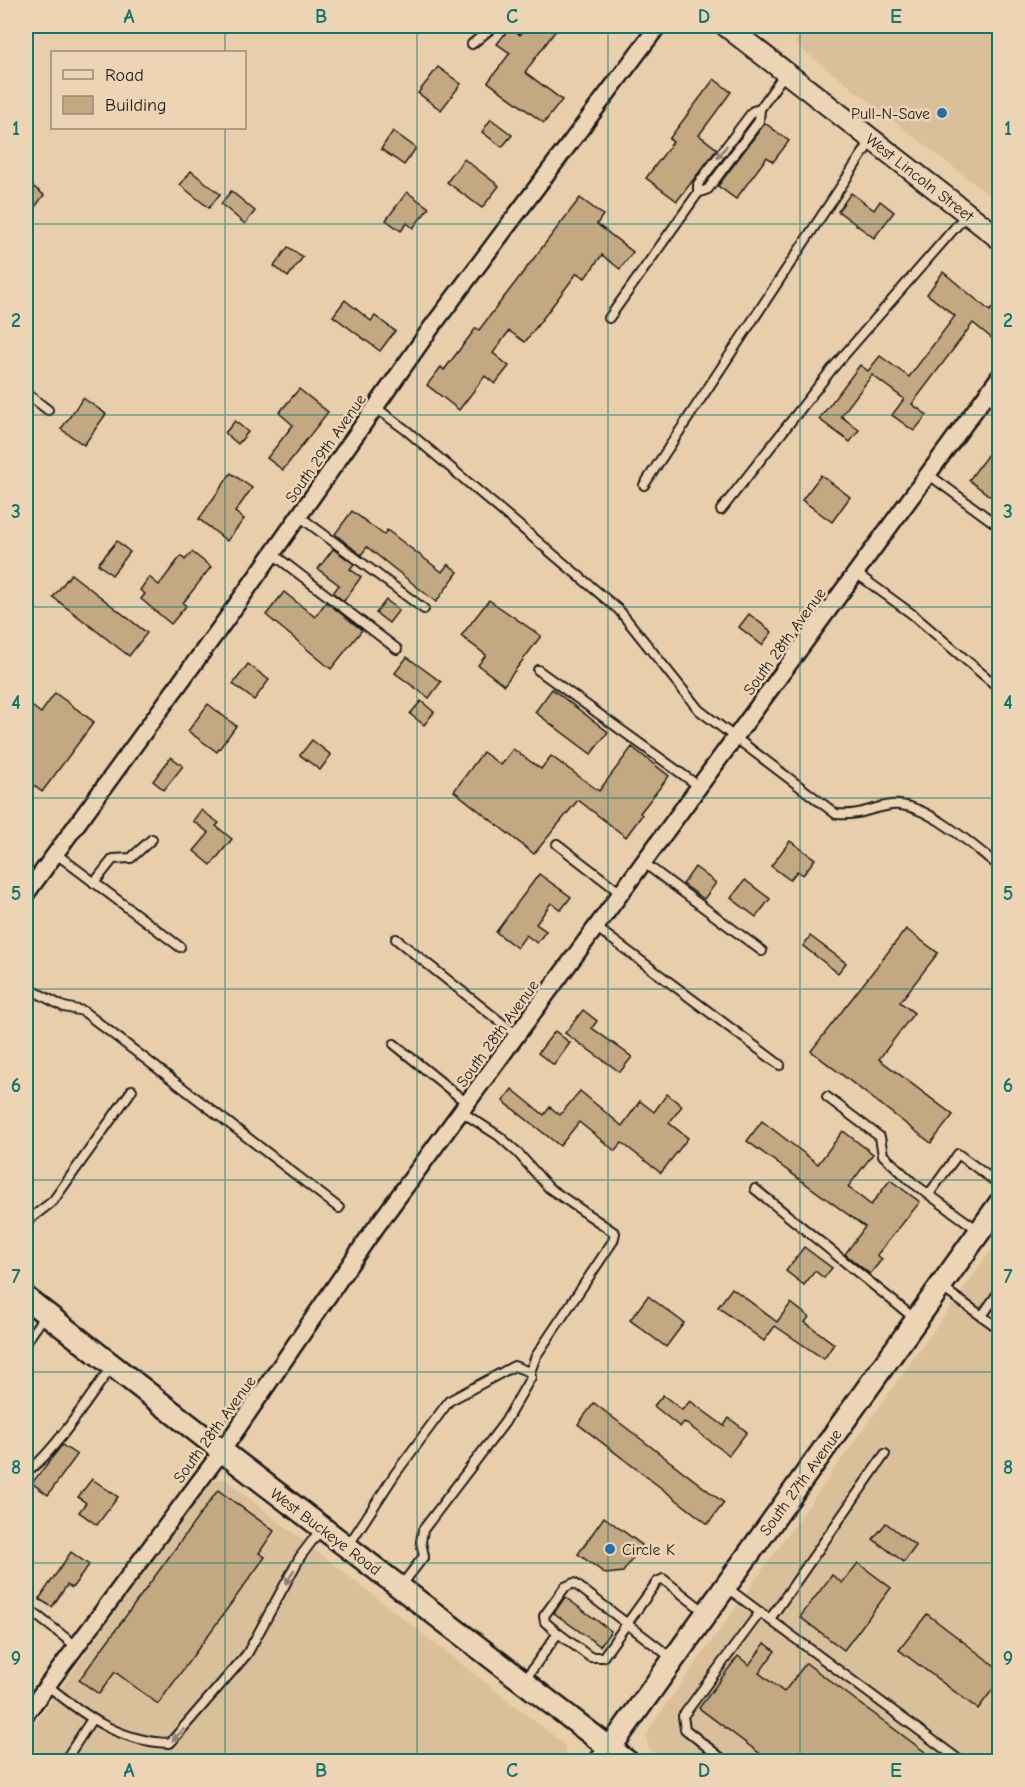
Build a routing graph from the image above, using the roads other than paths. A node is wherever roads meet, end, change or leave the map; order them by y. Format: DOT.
graph roads {
  1 [pos="494,26"];
  2 [pos="658,26"];
  3 [pos="726,26"];
  4 [pos="472,44"];
  5 [pos="785,72"];
  6 [pos="872,139"];
  7 [pos="967,213"];
  8 [pos="999,239"];
  9 [pos="609,318"];
  10 [pos="999,376"];
  11 [pos="26,393"];
  12 [pos="985,395"];
  13 [pos="999,406"];
  14 [pos="375,407"];
  15 [pos="48,410"];
  16 [pos="928,474"];
  17 [pos="644,485"];
  18 [pos="721,510"];
  19 [pos="299,516"];
  20 [pos="999,527"];
  21 [pos="273,554"];
  22 [pos="856,573"];
  23 [pos="424,609"];
  24 [pos="398,649"];
  25 [pos="538,670"];
  26 [pos="999,689"];
  27 [pos="736,738"];
  28 [pos="700,788"];
  29 [pos="152,839"];
  30 [pos="557,844"];
  31 [pos="56,853"];
  32 [pos="644,863"];
  33 [pos="999,867"];
  34 [pos="94,882"];
  35 [pos="26,894"];
  36 [pos="622,894"];
  37 [pos="597,928"];
  38 [pos="396,939"];
  39 [pos="180,947"];
  40 [pos="762,951"];
  41 [pos="26,987"];
  42 [pos="518,1036"];
  43 [pos="394,1044"];
  44 [pos="780,1065"];
  45 [pos="132,1090"];
  46 [pos="827,1097"];
  47 [pos="465,1108"];
  48 [pos="999,1185"];
  49 [pos="755,1189"];
  50 [pos="929,1194"];
  51 [pos="999,1203"];
  52 [pos="339,1208"];
  53 [pos="26,1222"];
  54 [pos="979,1231"];
  55 [pos="940,1286"];
  56 [pos="999,1290"];
  57 [pos="26,1298"];
  58 [pos="46,1314"];
  59 [pos="982,1316"];
  60 [pos="916,1320"];
  61 [pos="999,1329"];
  62 [pos="26,1342"];
  63 [pos="112,1366"];
  64 [pos="530,1372"];
  65 [pos="222,1452"];
  66 [pos="885,1454"];
  67 [pos="26,1471"];
  68 [pos="322,1528"];
  69 [pos="347,1547"];
  70 [pos="725,1586"];
  71 [pos="400,1587"];
  72 [pos="26,1607"];
  73 [pos="706,1612"];
  74 [pos="760,1612"];
  75 [pos="770,1619"];
  76 [pos="627,1624"];
  77 [pos="558,1633"];
  78 [pos="76,1646"];
  79 [pos="673,1659"];
  80 [pos="524,1682"];
  81 [pos="47,1685"];
  82 [pos="26,1714"];
  83 [pos="92,1719"];
  84 [pos="605,1754"];
  85 [pos="64,1761"];
  86 [pos="628,1761"];
  87 [pos="726,1761"];
  88 [pos="962,1761"];
  1 -- 4 [label="lane"];
  2 -- 14 [label="street, South 29th Avenue"];
  3 -- 5 [label="street, West Lincoln Street"];
  5 -- 6 [label="street, West Lincoln Street"];
  5 -- 9 [label="lane"];
  6 -- 7 [label="street, West Lincoln Street"];
  6 -- 17 [label="lane"];
  7 -- 8 [label="street, West Lincoln Street"];
  7 -- 18 [label="lane"];
  10 -- 12 [label="street, South 28th Avenue"];
  11 -- 15 [label="lane"];
  12 -- 13 [label="lane"];
  12 -- 16 [label="street, South 28th Avenue"];
  14 -- 19 [label="street, South 29th Avenue"];
  14 -- 27 [label="lane"];
  16 -- 20 [label="lane"];
  16 -- 22 [label="street, South 28th Avenue"];
  19 -- 21 [label="street, South 29th Avenue"];
  19 -- 23 [label="lane"];
  21 -- 24 [label="lane"];
  21 -- 31 [label="street, South 29th Avenue"];
  22 -- 26 [label="lane"];
  22 -- 27 [label="street, South 28th Avenue"];
  25 -- 28 [label="lane"];
  27 -- 28 [label="street, South 28th Avenue"];
  27 -- 33 [label="lane"];
  28 -- 32 [label="street, South 28th Avenue"];
  29 -- 34 [label="lane"];
  30 -- 36 [label="lane"];
  31 -- 34 [label="lane"];
  31 -- 35 [label="street, South 29th Avenue"];
  32 -- 36 [label="street, South 28th Avenue"];
  32 -- 40 [label="lane"];
  34 -- 39 [label="lane"];
  36 -- 37 [label="street, South 28th Avenue"];
  37 -- 42 [label="street, South 28th Avenue"];
  37 -- 44 [label="lane"];
  38 -- 42 [label="lane"];
  41 -- 52 [label="lane"];
  42 -- 47 [label="street, South 28th Avenue"];
  43 -- 47 [label="lane"];
  45 -- 53 [label="lane"];
  46 -- 50 [label="lane"];
  47 -- 64 [label="lane"];
  47 -- 65 [label="street, South 28th Avenue"];
  48 -- 50 [label="lane"];
  49 -- 60 [label="lane"];
  50 -- 54 [label="lane"];
  51 -- 54 [label="main road, South 27th Avenue"];
  54 -- 55 [label="main road, South 27th Avenue"];
  55 -- 59 [label="lane"];
  55 -- 60 [label="main road, South 27th Avenue"];
  56 -- 59 [label="lane"];
  57 -- 58 [label="main road, West Buckeye Road"];
  58 -- 62 [label="lane"];
  58 -- 63 [label="main road, West Buckeye Road"];
  59 -- 61 [label="lane"];
  60 -- 70 [label="main road, South 27th Avenue"];
  63 -- 65 [label="main road, West Buckeye Road"];
  63 -- 67 [label="lane"];
  64 -- 69 [label="lane"];
  64 -- 71 [label="lane"];
  65 -- 68 [label="main road, West Buckeye Road"];
  65 -- 78 [label="street, South 28th Avenue"];
  66 -- 75 [label="lane"];
  68 -- 69 [label="main road, West Buckeye Road"];
  68 -- 83 [label="lane, one-way"];
  69 -- 71 [label="main road, West Buckeye Road"];
  70 -- 73 [label="main road, South 27th Avenue"];
  70 -- 74 [label="lane"];
  71 -- 80 [label="main road, West Buckeye Road"];
  72 -- 78 [label="lane"];
  73 -- 76 [label="lane"];
  73 -- 79 [label="main road, South 27th Avenue"];
  74 -- 75 [label="lane"];
  74 -- 87 [label="lane"];
  75 -- 88 [label="lane"];
  76 -- 77 [label="lane"];
  76 -- 77 [label="lane"];
  76 -- 79 [label="lane"];
  77 -- 80 [label="lane"];
  78 -- 81 [label="street, South 28th Avenue"];
  79 -- 84 [label="main road, South 27th Avenue"];
  80 -- 84 [label="main road, West Buckeye Road"];
  81 -- 82 [label="street, South 28th Avenue"];
  81 -- 83 [label="lane"];
  83 -- 85 [label="lane"];
  84 -- 86 [label="main road, West Buckeye Road"];
}
